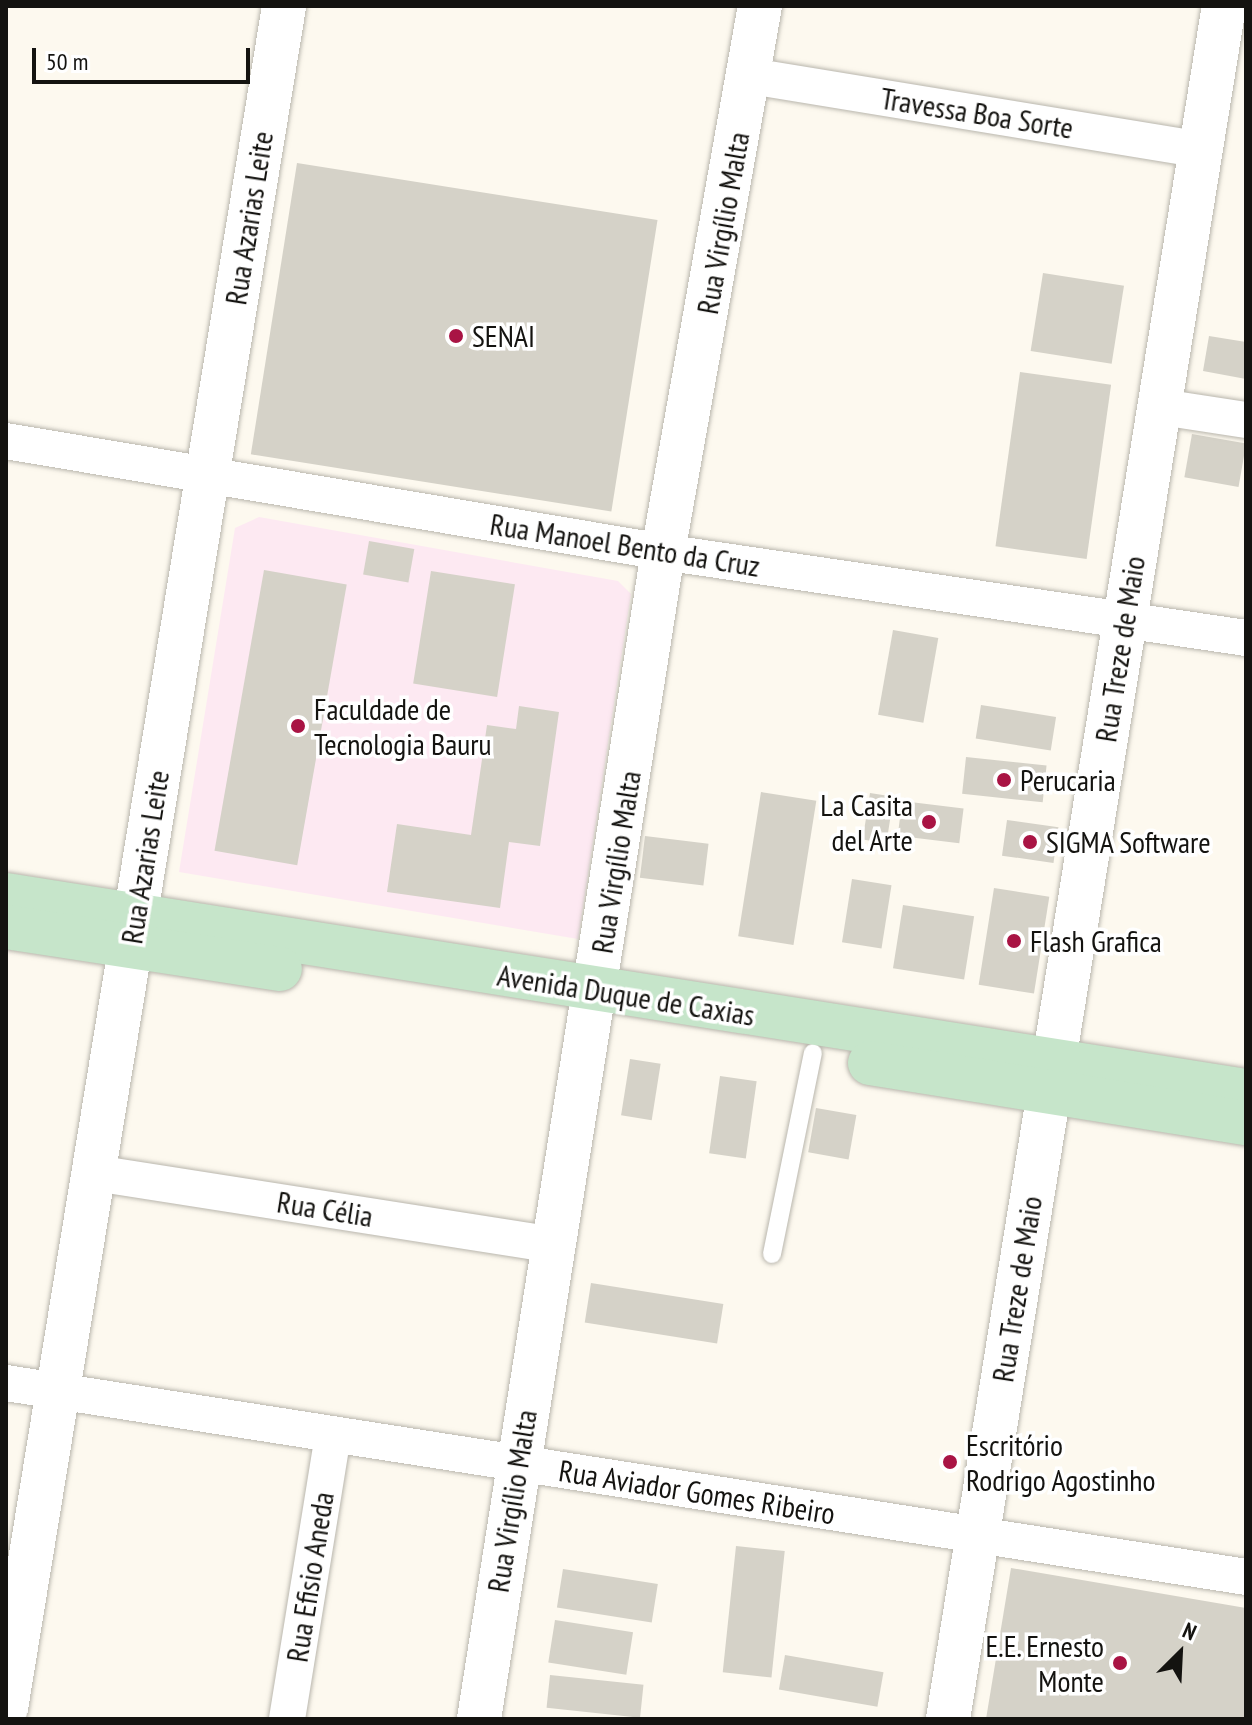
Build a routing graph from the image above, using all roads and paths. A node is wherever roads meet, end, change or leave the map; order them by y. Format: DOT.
graph roads {
  1 [pos="284,6"];
  2 [pos="760,6"];
  3 [pos="1224,6"];
  4 [pos="750,76"];
  5 [pos="1203,150"];
  6 [pos="1161,407"];
  7 [pos="1246,420"];
  8 [pos="6,441"];
  9 [pos="206,476"];
  10 [pos="663,552"];
  11 [pos="1125,619"];
  12 [pos="1246,638"];
  13 [pos="6,895"];
  14 [pos="6,927"];
  15 [pos="132,931"];
  16 [pos="594,1003"];
  17 [pos="813,1053"];
  18 [pos="1052,1077"];
  19 [pos="1246,1091"];
  20 [pos="1246,1123"];
  21 [pos="95,1173"];
  22 [pos="554,1245"];
  23 [pos="772,1254"];
  24 [pos="6,1383"];
  25 [pos="55,1391"];
  26 [pos="333,1435"];
  27 [pos="517,1463"];
  28 [pos="976,1536"];
  29 [pos="1246,1577"];
  30 [pos="6,1708"];
  31 [pos="287,1719"];
  32 [pos="479,1719"];
  33 [pos="948,1719"];
  1 -- 9 [label="street, Rua Azarias Leite"];
  2 -- 4 [label="street, Rua Virgílio Malta"];
  3 -- 5 [label="street, Rua Treze de Maio"];
  4 -- 5 [label="street, Travessa Boa Sorte"];
  4 -- 10 [label="street, Rua Virgílio Malta"];
  5 -- 6 [label="street, Rua Treze de Maio"];
  6 -- 7 [label="street"];
  6 -- 11 [label="street, Rua Treze de Maio"];
  8 -- 9 [label="street, Rua Manoel Bento da Cruz"];
  9 -- 10 [label="street, Rua Manoel Bento da Cruz"];
  9 -- 15 [label="street, Rua Azarias Leite"];
  10 -- 11 [label="street, Rua Manoel Bento da Cruz"];
  10 -- 16 [label="street, Rua Virgílio Malta"];
  11 -- 12 [label="street, Rua Manoel Bento da Cruz"];
  11 -- 18 [label="street, Rua Treze de Maio"];
  13 -- 15 [label="main road, Avenida Duque de Caxias"];
  14 -- 15 [label="main road, Avenida Duque de Caxias"];
  15 -- 16 [label="main road, Avenida Duque de Caxias"];
  15 -- 21 [label="street, Rua Azarias Leite"];
  16 -- 17 [label="main road, Avenida Duque de Caxias"];
  16 -- 18 [label="main road, Avenida Duque de Caxias"];
  16 -- 22 [label="street, Rua Virgílio Malta"];
  17 -- 18 [label="main road, Avenida Duque de Caxias"];
  17 -- 23 [label="lane"];
  18 -- 19 [label="main road, Avenida Duque de Caxias"];
  18 -- 20 [label="main road, Avenida Duque de Caxias"];
  18 -- 28 [label="street, Rua Treze de Maio"];
  21 -- 22 [label="street, Rua Célia"];
  21 -- 25 [label="street, Rua Azarias Leite"];
  22 -- 27 [label="street, Rua Virgílio Malta"];
  24 -- 25 [label="street, Rua Aviador Gomes Ribeiro"];
  25 -- 26 [label="street, Rua Aviador Gomes Ribeiro"];
  25 -- 30 [label="street, Rua Azarias Leite"];
  26 -- 27 [label="street, Rua Aviador Gomes Ribeiro"];
  26 -- 31 [label="street, Rua Efisio Aneda"];
  27 -- 28 [label="street, Rua Aviador Gomes Ribeiro"];
  27 -- 32 [label="street, Rua Virgílio Malta"];
  28 -- 29 [label="street, Rua Aviador Gomes Ribeiro"];
  28 -- 33 [label="street, Rua Treze de Maio"];
}
